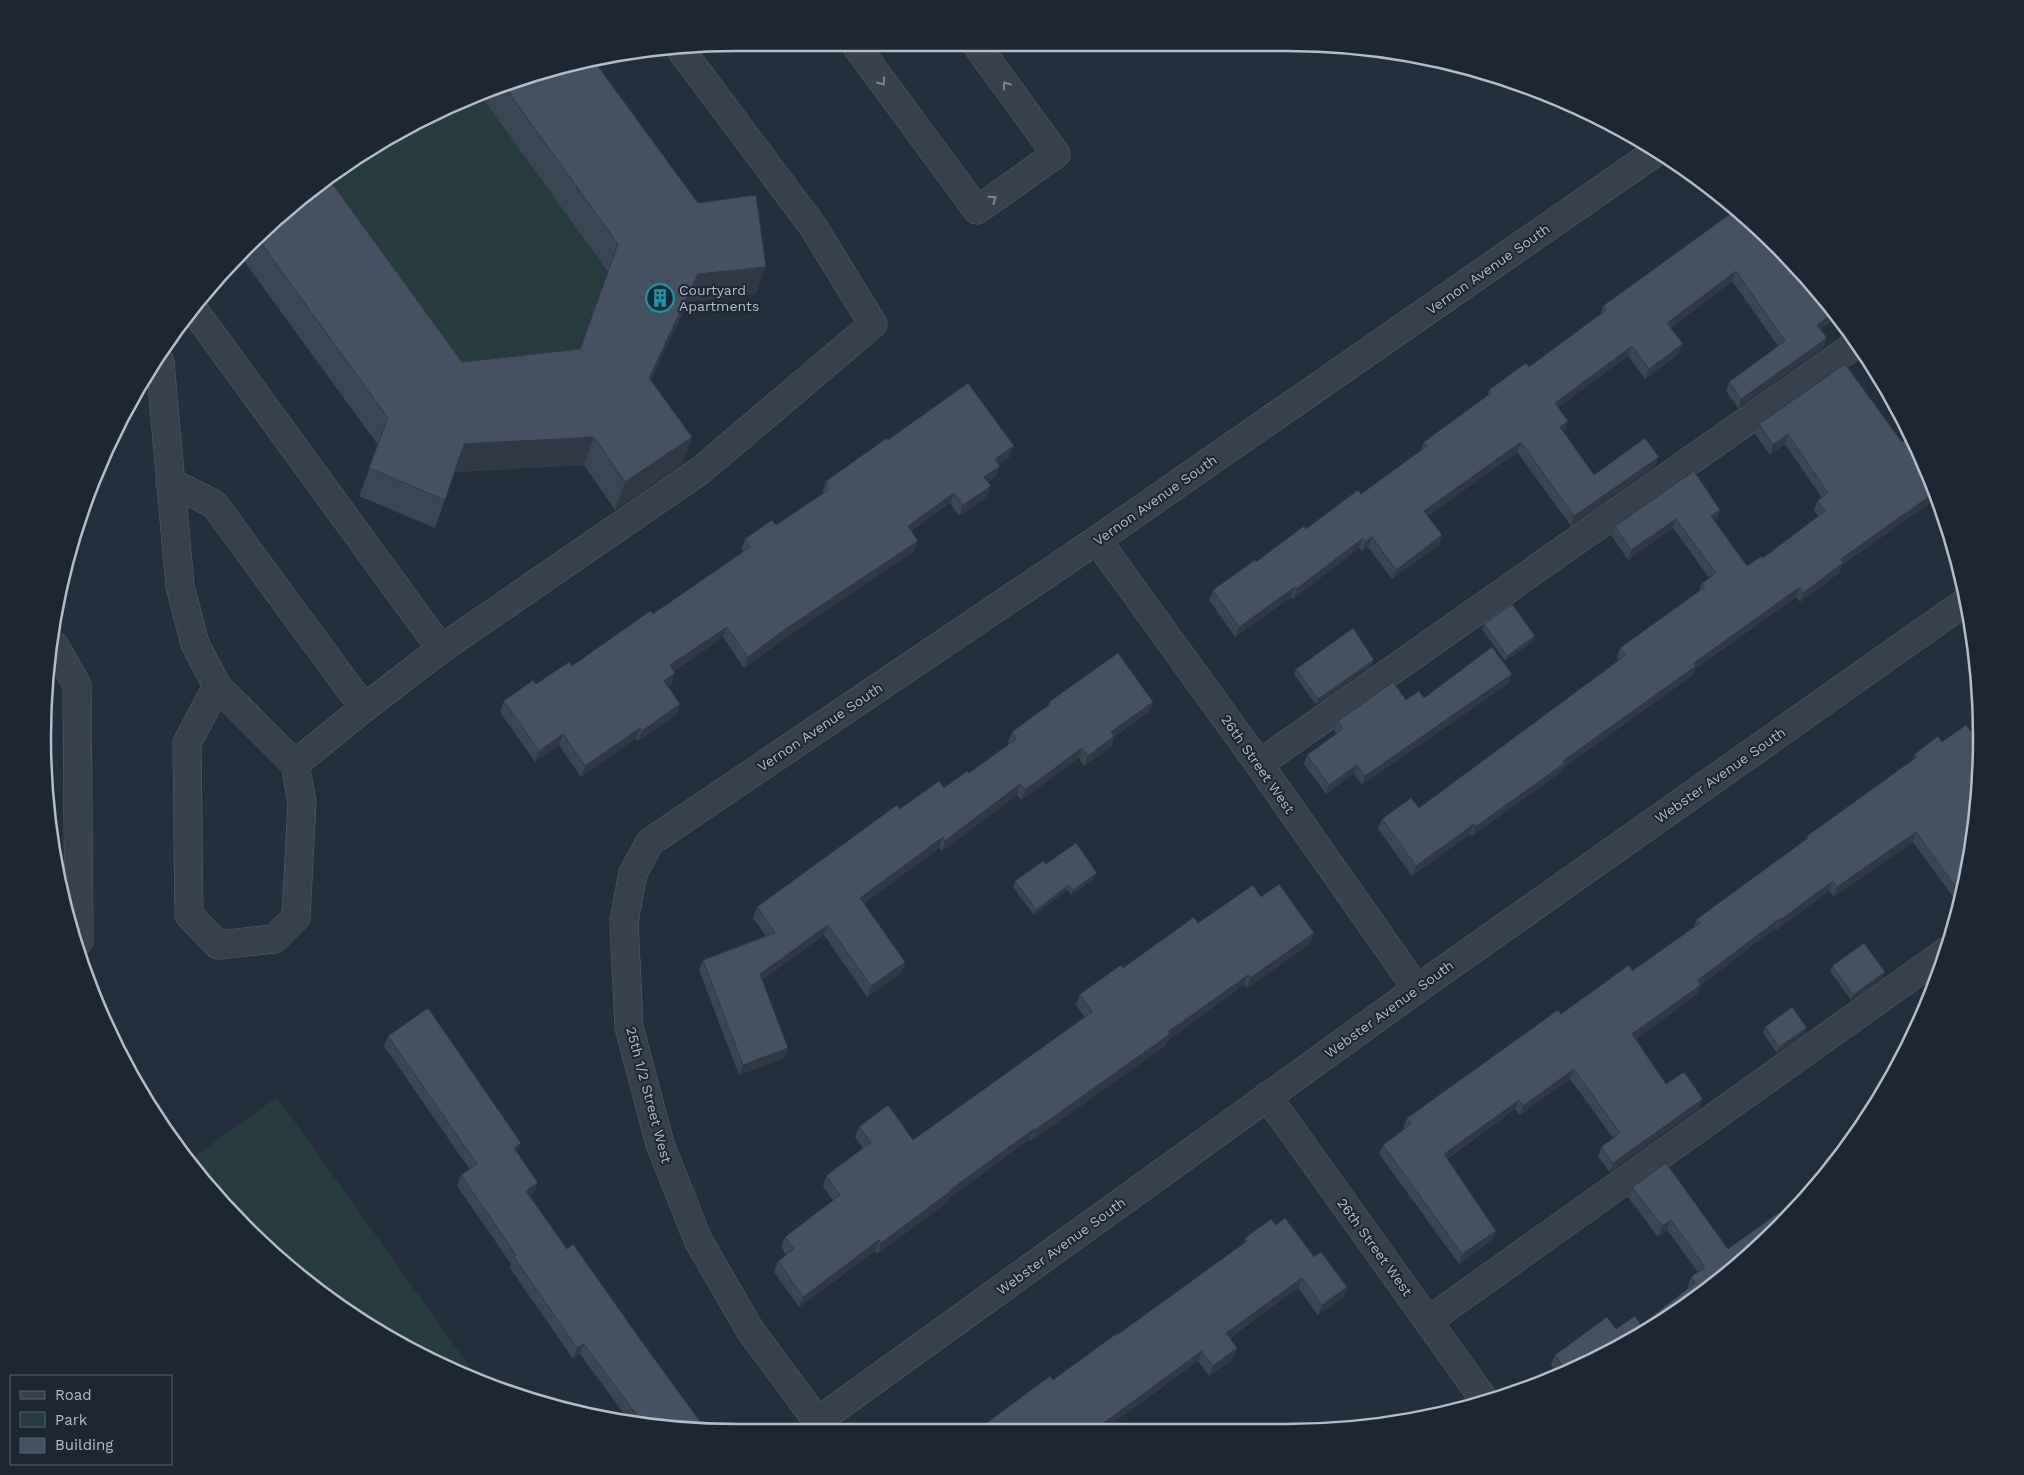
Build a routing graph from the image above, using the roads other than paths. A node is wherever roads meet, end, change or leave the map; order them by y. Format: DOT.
graph roads {
  1 [pos="861,51"];
  2 [pos="982,51"];
  3 [pos="684,54"];
  4 [pos="1650,156"];
  5 [pos="197,315"];
  6 [pos="1851,348"];
  7 [pos="160,366"];
  8 [pos="170,482"];
  9 [pos="1097,540"];
  10 [pos="1960,605"];
  11 [pos="57,649"];
  12 [pos="441,649"];
  13 [pos="217,686"];
  14 [pos="364,708"];
  15 [pos="295,764"];
  16 [pos="1259,764"];
  17 [pos="650,842"];
  18 [pos="78,925"];
  19 [pos="1936,959"];
  20 [pos="1417,989"];
  21 [pos="1268,1096"];
  22 [pos="1428,1321"];
  23 [pos="1481,1395"];
  24 [pos="820,1424"];
  25 [pos="824,1424"];
  1 -- 2 [label="street, one-way"];
  3 -- 12 [label="street"];
  4 -- 9 [label="street, Vernon Avenue South"];
  5 -- 12 [label="street"];
  6 -- 16 [label="street"];
  7 -- 8 [label="street"];
  8 -- 13 [label="street"];
  8 -- 14 [label="street"];
  9 -- 16 [label="street, 26th Street West"];
  9 -- 17 [label="street, Vernon Avenue South"];
  10 -- 20 [label="street, Webster Avenue South"];
  11 -- 18 [label="street"];
  12 -- 14 [label="street"];
  13 -- 15 [label="street"];
  13 -- 15 [label="street"];
  14 -- 15 [label="street"];
  16 -- 20 [label="street, 26th Street West"];
  17 -- 24 [label="street, 25th 1/2 Street West"];
  19 -- 22 [label="street"];
  20 -- 21 [label="street, Webster Avenue South"];
  21 -- 22 [label="street, 26th Street West"];
  21 -- 25 [label="street, Webster Avenue South"];
  22 -- 23 [label="street, 26th Street West"];
}
